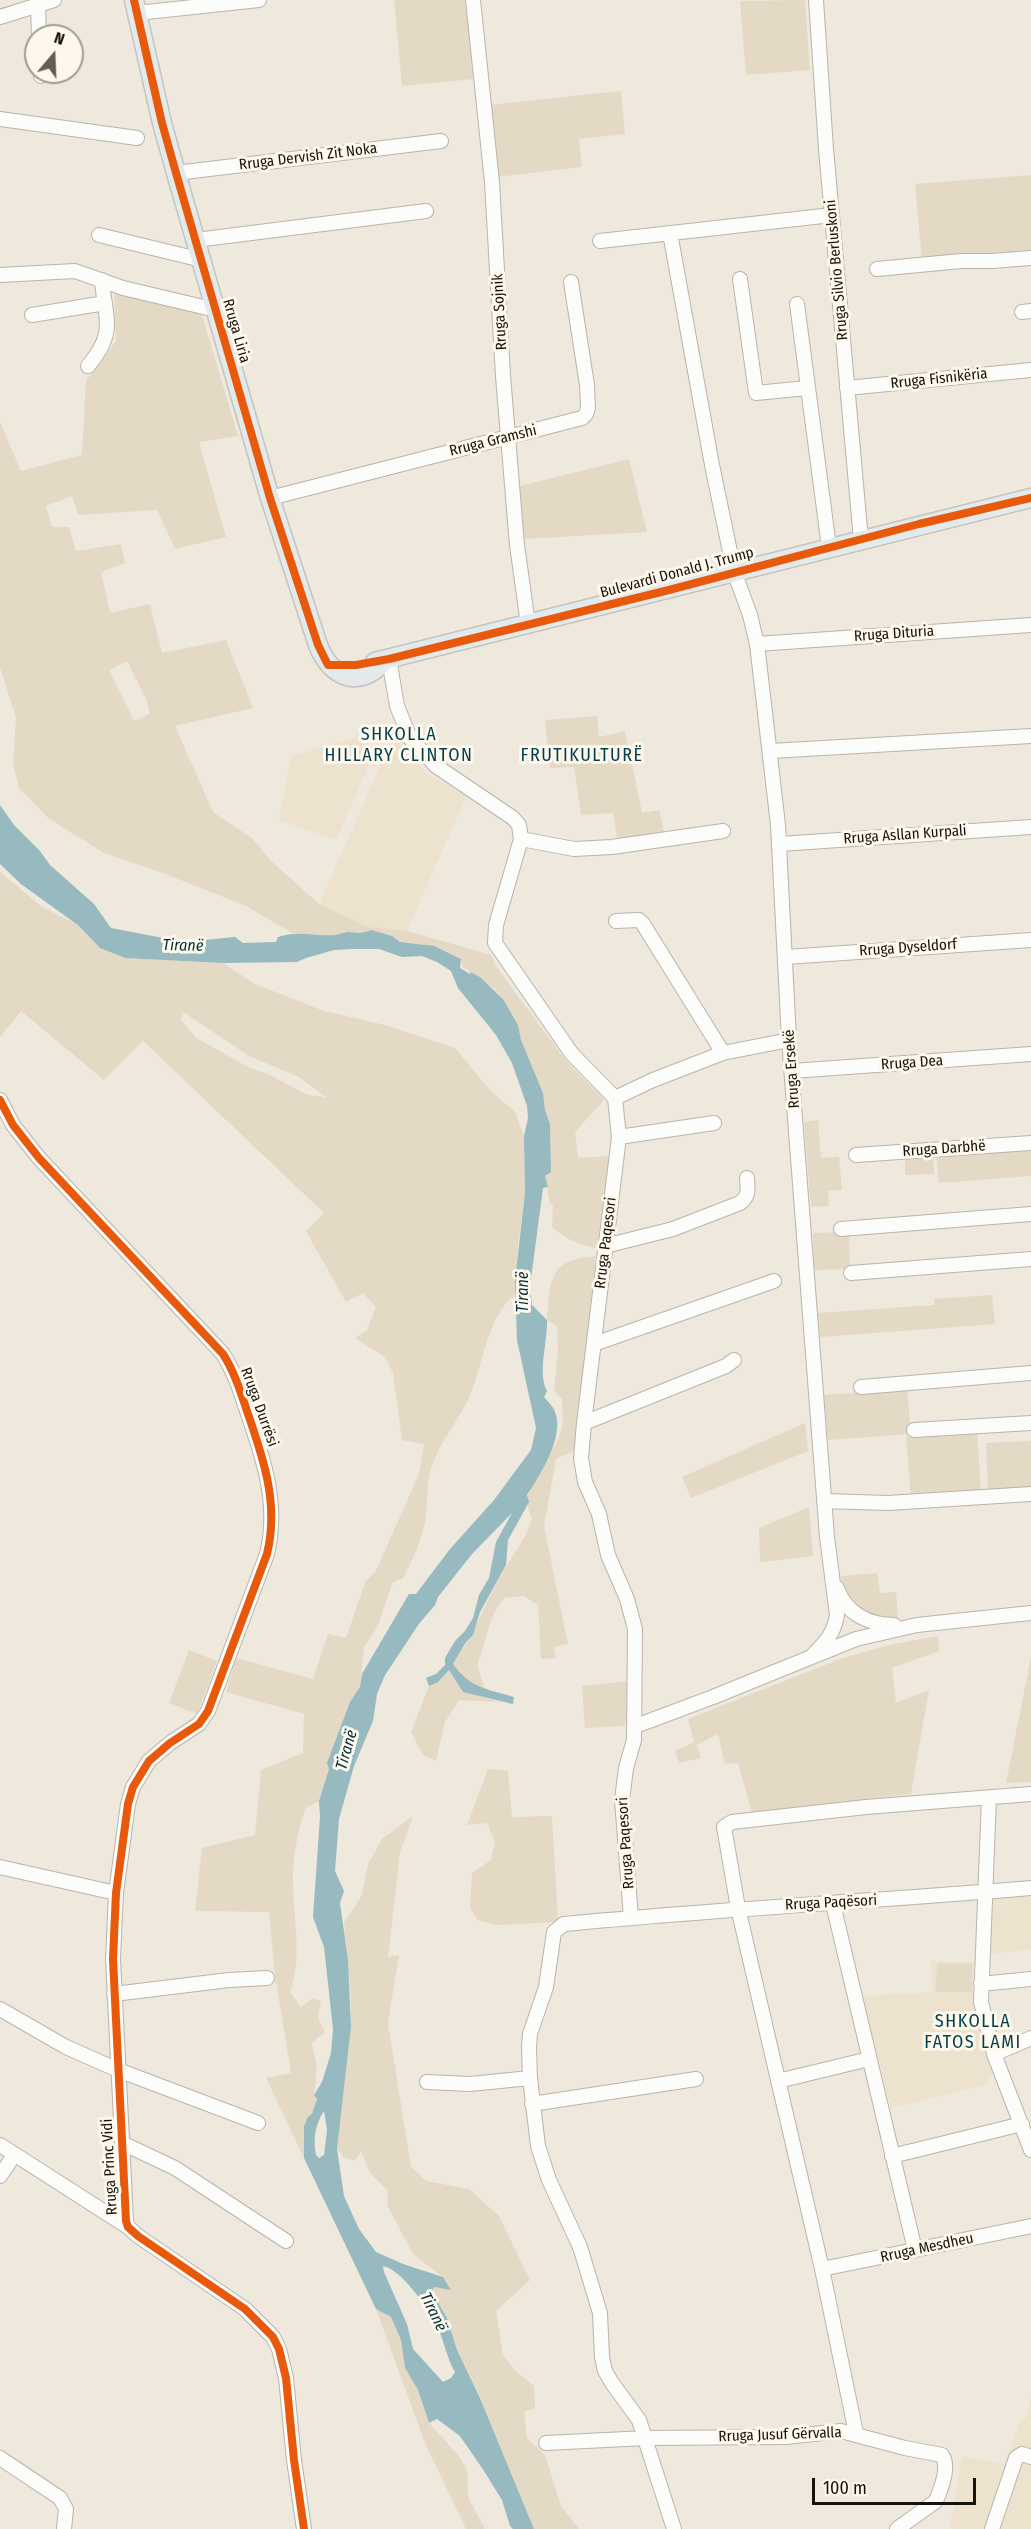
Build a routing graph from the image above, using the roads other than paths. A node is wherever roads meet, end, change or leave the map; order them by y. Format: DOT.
graph roads {
  1 [pos="54,0"];
  2 [pos="259,0"];
  3 [pos="473,0"];
  4 [pos="816,0"];
  5 [pos="38,5"];
  6 [pos="136,7"];
  7 [pos="0,17"];
  8 [pos="39,24"];
  9 [pos="0,119"];
  10 [pos="137,138"];
  11 [pos="441,141"];
  12 [pos="176,173"];
  13 [pos="426,211"];
  14 [pos="832,215"];
  15 [pos="670,233"];
  16 [pos="99,236"];
  17 [pos="196,240"];
  18 [pos="600,241"];
  19 [pos="1031,258"];
  20 [pos="202,260"];
  21 [pos="877,269"];
  22 [pos="0,275"];
  23 [pos="740,279"];
  24 [pos="102,280"];
  25 [pos="571,282"];
  26 [pos="105,303"];
  27 [pos="797,303"];
  28 [pos="216,310"];
  29 [pos="32,315"];
  30 [pos="88,366"];
  31 [pos="1031,370"];
  32 [pos="807,388"];
  33 [pos="847,388"];
  34 [pos="510,437"];
  35 [pos="270,498"];
  36 [pos="1031,498"];
  37 [pos="861,540"];
  38 [pos="829,547"];
  39 [pos="735,571"];
  40 [pos="528,624"];
  41 [pos="1031,625"];
  42 [pos="757,644"];
  43 [pos="387,660"];
  44 [pos="328,665"];
  45 [pos="1031,736"];
  46 [pos="771,751"];
  47 [pos="1031,827"];
  48 [pos="723,831"];
  49 [pos="521,839"];
  50 [pos="780,844"];
  51 [pos="616,921"];
  52 [pos="1031,940"];
  53 [pos="786,957"];
  54 [pos="789,1040"];
  55 [pos="723,1053"];
  56 [pos="1031,1054"];
  57 [pos="792,1071"];
  58 [pos="615,1098"];
  59 [pos="0,1100"];
  60 [pos="714,1123"];
  61 [pos="619,1137"];
  62 [pos="1031,1143"];
  63 [pos="856,1155"];
  64 [pos="747,1178"];
  65 [pos="1031,1215"];
  66 [pos="841,1229"];
  67 [pos="605,1246"];
  68 [pos="1031,1259"];
  69 [pos="851,1273"];
  70 [pos="774,1281"];
  71 [pos="594,1344"];
  72 [pos="734,1359"];
  73 [pos="1031,1373"];
  74 [pos="861,1387"];
  75 [pos="1031,1423"];
  76 [pos="584,1424"];
  77 [pos="914,1430"];
  78 [pos="1031,1494"];
  79 [pos="824,1501"];
  80 [pos="843,1612"];
  81 [pos="1031,1613"];
  82 [pos="917,1625"];
  83 [pos="856,1639"];
  84 [pos="812,1656"];
  85 [pos="634,1724"];
  86 [pos="170,1743"];
  87 [pos="1031,1794"];
  88 [pos="989,1798"];
  89 [pos="0,1867"];
  90 [pos="1031,1888"];
  91 [pos="985,1892"];
  92 [pos="116,1893"];
  93 [pos="833,1904"];
  94 [pos="738,1908"];
  95 [pos="631,1918"];
  96 [pos="267,1978"];
  97 [pos="1031,1979"];
  98 [pos="981,1984"];
  99 [pos="114,1994"];
  100 [pos="0,2009"];
  101 [pos="1031,2038"];
  102 [pos="994,2054"];
  103 [pos="869,2059"];
  104 [pos="118,2070"];
  105 [pos="530,2078"];
  106 [pos="696,2079"];
  107 [pos="778,2081"];
  108 [pos="427,2082"];
  109 [pos="532,2104"];
  110 [pos="258,2123"];
  111 [pos="1026,2129"];
  112 [pos="122,2143"];
  113 [pos="0,2145"];
  114 [pos="1031,2150"];
  115 [pos="14,2155"];
  116 [pos="892,2156"];
  117 [pos="0,2176"];
  118 [pos="1031,2226"];
  119 [pos="128,2227"];
  120 [pos="286,2241"];
  121 [pos="915,2250"];
  122 [pos="822,2269"];
  123 [pos="856,2433"];
  124 [pos="646,2438"];
  125 [pos="546,2443"];
  126 [pos="1031,2457"];
  127 [pos="0,2458"];
  128 [pos="64,2529"];
  129 [pos="304,2529"];
  130 [pos="674,2529"];
  131 [pos="897,2529"];
  132 [pos="992,2529"];
  1 -- 5 [label="street"];
  2 -- 6 [label="street"];
  3 -- 34 [label="street, Rruga Sojnik"];
  4 -- 14 [label="street, Rruga Silvio Berluskoni"];
  5 -- 7 [label="street"];
  5 -- 8 [label="street"];
  6 -- 12 [label="main road, Rruga Liria"];
  9 -- 10 [label="street"];
  11 -- 12 [label="street, Rruga Dervish Zit Noka"];
  12 -- 17 [label="main road, Rruga Liria"];
  13 -- 17 [label="street"];
  14 -- 15 [label="street"];
  14 -- 33 [label="street, Rruga Silvio Berluskoni"];
  15 -- 18 [label="street"];
  15 -- 39 [label="street, Rruga Ersekë"];
  16 -- 20 [label="street"];
  17 -- 20 [label="main road, Rruga Liria"];
  19 -- 21 [label="street"];
  20 -- 28 [label="main road, Rruga Liria"];
  22 -- 24 [label="street"];
  23 -- 32 [label="street"];
  24 -- 26 [label="street"];
  24 -- 28 [label="street"];
  25 -- 34 [label="street, Rruga Gramshi"];
  26 -- 29 [label="street"];
  26 -- 30 [label="street"];
  27 -- 32 [label="street"];
  28 -- 35 [label="main road, Rruga Liria"];
  31 -- 33 [label="street, Rruga Fisnikëria"];
  32 -- 38 [label="street"];
  33 -- 37 [label="street, Rruga Silvio Berluskoni"];
  34 -- 35 [label="street, Rruga Gramshi"];
  34 -- 40 [label="street, Rruga Sojnik"];
  35 -- 44 [label="main road, Rruga Liria"];
  36 -- 37 [label="main road, Bulevardi Donald J. Trump"];
  37 -- 38 [label="main road, Bulevardi Donald J. Trump"];
  38 -- 39 [label="main road, Bulevardi Donald J. Trump"];
  39 -- 40 [label="main road, Bulevardi Donald J. Trump"];
  39 -- 42 [label="street, Rruga Ersekë"];
  40 -- 43 [label="main road, Bulevardi Donald J. Trump"];
  41 -- 42 [label="street, Rruga Dituria"];
  42 -- 46 [label="street, Rruga Ersekë"];
  43 -- 44 [label="main road, Bulevardi Donald J. Trump"];
  43 -- 49 [label="street"];
  45 -- 46 [label="street"];
  46 -- 50 [label="street, Rruga Ersekë"];
  47 -- 50 [label="street, Rruga Asllan Kurpali"];
  48 -- 49 [label="street"];
  49 -- 58 [label="street"];
  50 -- 53 [label="street, Rruga Ersekë"];
  51 -- 55 [label="street"];
  52 -- 53 [label="street, Rruga Dyseldorf"];
  53 -- 54 [label="street, Rruga Ersekë"];
  54 -- 55 [label="street"];
  54 -- 57 [label="street, Rruga Ersekë"];
  55 -- 58 [label="street"];
  56 -- 57 [label="street, Rruga Dea"];
  57 -- 79 [label="street, Rruga Ersekë"];
  58 -- 61 [label="street, Rruga Paqesori"];
  59 -- 86 [label="street, Rruga Durrësi"];
  60 -- 61 [label="street"];
  61 -- 67 [label="street, Rruga Paqesori"];
  62 -- 63 [label="street, Rruga Darbhë"];
  64 -- 67 [label="street"];
  65 -- 66 [label="street"];
  67 -- 71 [label="street, Rruga Paqesori"];
  68 -- 69 [label="street"];
  70 -- 71 [label="street"];
  71 -- 76 [label="street, Rruga Paqesori"];
  72 -- 76 [label="street"];
  73 -- 74 [label="street"];
  75 -- 77 [label="street"];
  76 -- 85 [label="street, Rruga Paqesori"];
  78 -- 79 [label="street"];
  79 -- 80 [label="street, Rruga Ersekë"];
  80 -- 82 [label="street"];
  80 -- 83 [label="street"];
  80 -- 84 [label="street"];
  81 -- 82 [label="street"];
  82 -- 83 [label="street"];
  83 -- 84 [label="street"];
  84 -- 85 [label="street"];
  85 -- 95 [label="street, Rruga Paqesori"];
  86 -- 92 [label="street, Rruga Princ Vidi"];
  87 -- 88 [label="street"];
  88 -- 91 [label="street"];
  88 -- 94 [label="street"];
  89 -- 92 [label="street"];
  90 -- 91 [label="street, Rruga Paqësori"];
  91 -- 93 [label="street, Rruga Paqësori"];
  91 -- 98 [label="street"];
  92 -- 99 [label="street, Rruga Princ Vidi"];
  93 -- 94 [label="street, Rruga Paqësori"];
  93 -- 103 [label="street"];
  94 -- 95 [label="street, Rruga Paqësori"];
  94 -- 107 [label="street"];
  95 -- 105 [label="street, Rruga Paqësori"];
  96 -- 99 [label="street"];
  97 -- 98 [label="street"];
  98 -- 102 [label="street"];
  99 -- 104 [label="street, Rruga Princ Vidi"];
  100 -- 104 [label="street"];
  101 -- 102 [label="street"];
  102 -- 111 [label="street"];
  103 -- 107 [label="street"];
  103 -- 116 [label="street"];
  104 -- 110 [label="street"];
  104 -- 112 [label="street, Rruga Princ Vidi"];
  105 -- 108 [label="street"];
  105 -- 109 [label="street, Rruga Paqësori"];
  106 -- 109 [label="street"];
  107 -- 122 [label="street"];
  109 -- 124 [label="street, Rruga Paqësori"];
  111 -- 114 [label="street"];
  111 -- 116 [label="street"];
  112 -- 119 [label="street, Rruga Princ Vidi"];
  112 -- 120 [label="street"];
  113 -- 115 [label="street"];
  115 -- 117 [label="street"];
  115 -- 119 [label="street"];
  116 -- 121 [label="street"];
  118 -- 121 [label="street, Rruga Mesdheu"];
  119 -- 129 [label="street, Rruga Princ Vidi"];
  121 -- 122 [label="street, Rruga Mesdheu"];
  122 -- 123 [label="street"];
  123 -- 124 [label="street, Rruga Jusuf Gërvalla"];
  123 -- 131 [label="street, Rruga Jusuf Gërvalla"];
  124 -- 125 [label="street, Rruga Jusuf Gërvalla"];
  124 -- 130 [label="street, Rruga Paqësori"];
  126 -- 132 [label="street"];
  127 -- 128 [label="street"];
}
